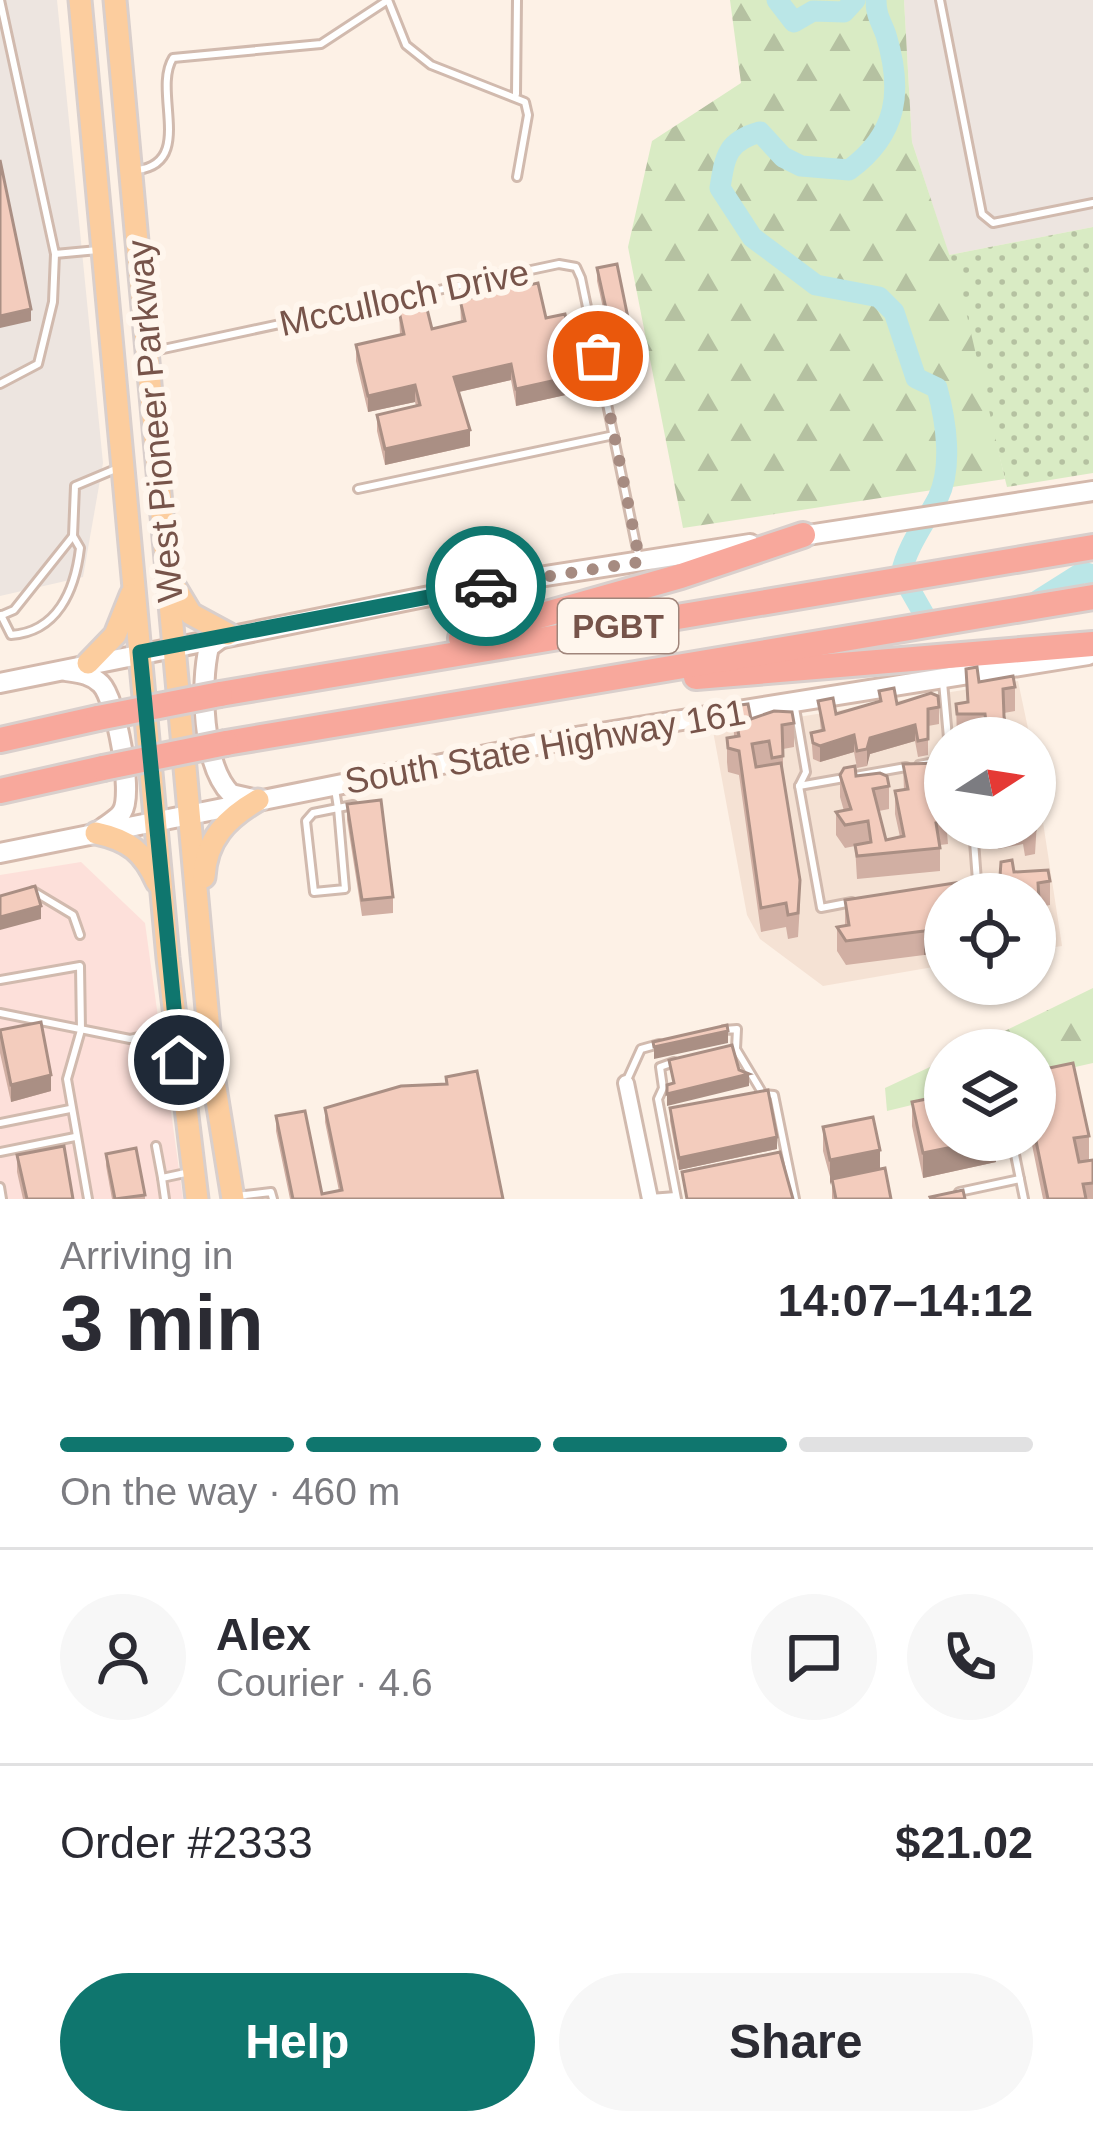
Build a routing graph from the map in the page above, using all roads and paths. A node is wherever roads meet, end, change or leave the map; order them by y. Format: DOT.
graph roads {
  1 [pos="0,0"];
  2 [pos="80,0"];
  3 [pos="115,0"];
  4 [pos="388,0"];
  5 [pos="517,0"];
  6 [pos="940,0"];
  7 [pos="516,94"];
  8 [pos="130,171"];
  9 [pos="517,177"];
  10 [pos="1093,203"];
  11 [pos="137,248"];
  12 [pos="101,250"];
  13 [pos="56,254"];
  14 [pos="148,353"];
  15 [pos="0,384"];
  16 [pos="614,435"];
  17 [pos="122,466"];
  18 [pos="358,489"];
  19 [pos="1093,491"];
  20 [pos="802,535"];
  21 [pos="73,536"];
  22 [pos="1093,547"];
  23 [pos="640,562"];
  24 [pos="168,574"];
  25 [pos="133,583"];
  26 [pos="1093,597"];
  27 [pos="0,615"];
  28 [pos="228,634"];
  29 [pos="1093,644"];
  30 [pos="176,646"];
  31 [pos="140,652"];
  32 [pos="1093,654"];
  33 [pos="88,663"];
  34 [pos="374,667"];
  35 [pos="61,670"];
  36 [pos="944,678"];
  37 [pos="0,683"];
  38 [pos="550,690"];
  39 [pos="794,701"];
  40 [pos="944,717"];
  41 [pos="0,740"];
  42 [pos="924,764"];
  43 [pos="334,785"];
  44 [pos="799,786"];
  45 [pos="0,791"];
  46 [pos="258,800"];
  47 [pos="359,804"];
  48 [pos="338,808"];
  49 [pos="190,813"];
  50 [pos="157,820"];
  51 [pos="96,833"];
  52 [pos="0,853"];
  53 [pos="18,894"];
  54 [pos="163,895"];
  55 [pos="865,900"];
  56 [pos="200,913"];
  57 [pos="80,935"];
  58 [pos="0,980"];
  59 [pos="0,1013"];
  60 [pos="176,1028"];
  61 [pos="81,1030"];
  62 [pos="713,1032"];
  63 [pos="672,1042"];
  64 [pos="736,1049"];
  65 [pos="717,1053"];
  66 [pos="680,1061"];
  67 [pos="626,1083"];
  68 [pos="183,1092"];
  69 [pos="763,1094"];
  70 [pos="742,1098"];
  71 [pos="70,1108"];
  72 [pos="681,1111"];
  73 [pos="661,1115"];
  74 [pos="0,1123"];
  75 [pos="76,1137"];
  76 [pos="156,1146"];
  77 [pos="0,1153"];
  78 [pos="786,1155"];
  79 [pos="764,1160"];
  80 [pos="1016,1161"];
  81 [pos="194,1171"];
  82 [pos="696,1174"];
  83 [pos="162,1178"];
  84 [pos="673,1179"];
  85 [pos="1020,1179"];
  86 [pos="0,1187"];
  87 [pos="945,1195"];
  88 [pos="677,1197"];
  89 [pos="233,1198"];
  90 [pos="2,1199"];
  91 [pos="88,1199"];
  92 [pos="165,1199"];
  93 [pos="197,1199"];
  94 [pos="273,1199"];
  95 [pos="649,1199"];
  96 [pos="795,1199"];
  97 [pos="1024,1199"];
  1 -- 13 [label="lane"];
  2 -- 12 [label="main road, West Pioneer Parkway"];
  3 -- 8 [label="main road, West Pioneer Parkway"];
  4 -- 7 [label="lane"];
  4 -- 8 [label="lane"];
  5 -- 7 [label="lane"];
  6 -- 10 [label="lane"];
  7 -- 9 [label="lane"];
  8 -- 11 [label="main road, West Pioneer Parkway"];
  11 -- 12 [label="main road"];
  11 -- 14 [label="main road, West Pioneer Parkway"];
  12 -- 13 [label="lane"];
  12 -- 17 [label="main road, West Pioneer Parkway"];
  13 -- 15 [label="lane"];
  14 -- 16 [label="lane, Mcculloch Drive"];
  14 -- 24 [label="main road, West Pioneer Parkway"];
  16 -- 18 [label="lane"];
  16 -- 23 [label="lane, Mcculloch Drive"];
  17 -- 21 [label="lane"];
  17 -- 25 [label="main road, West Pioneer Parkway"];
  19 -- 20 [label="main road"];
  20 -- 23 [label="main road"];
  20 -- 34 [label="highway"];
  21 -- 27 [label="lane"];
  21 -- 27 [label="lane"];
  22 -- 34 [label="highway, PGBT"];
  23 -- 28 [label="main road"];
  24 -- 28 [label="main road"];
  24 -- 30 [label="main road, West Pioneer Parkway"];
  25 -- 31 [label="main road, West Pioneer Parkway"];
  25 -- 33 [label="main road"];
  26 -- 38 [label="highway, PGBT"];
  28 -- 30 [label="main road"];
  28 -- 46 [label="main road"];
  29 -- 38 [label="highway"];
  30 -- 31 [label="main road"];
  30 -- 49 [label="main road, West Pioneer Parkway"];
  31 -- 33 [label="main road"];
  31 -- 50 [label="main road, West Pioneer Parkway"];
  32 -- 36 [label="main road, South State Highway 161"];
  33 -- 35 [label="main road"];
  34 -- 41 [label="highway, PGBT, bridge"];
  35 -- 37 [label="main road"];
  35 -- 51 [label="main road"];
  36 -- 39 [label="main road, South State Highway 161"];
  36 -- 40 [label="lane"];
  38 -- 45 [label="highway, PGBT, bridge"];
  39 -- 43 [label="main road, South State Highway 161"];
  39 -- 44 [label="lane"];
  42 -- 44 [label="lane"];
  43 -- 46 [label="main road, South State Highway 161"];
  43 -- 48 [label="lane"];
  44 -- 55 [label="lane"];
  46 -- 49 [label="main road, South State Highway 161"];
  46 -- 56 [label="main road"];
  47 -- 48 [label="lane"];
  48 -- 48 [label="lane"];
  49 -- 50 [label="main road, South State Highway 161"];
  49 -- 56 [label="main road, West Pioneer Parkway"];
  50 -- 51 [label="main road, South State Highway 161"];
  50 -- 54 [label="main road, West Pioneer Parkway"];
  51 -- 52 [label="main road, South State Highway 161"];
  51 -- 54 [label="main road"];
  53 -- 57 [label="lane"];
  54 -- 60 [label="main road, West Pioneer Parkway"];
  56 -- 89 [label="main road, West Pioneer Parkway"];
  58 -- 61 [label="lane"];
  59 -- 61 [label="lane"];
  60 -- 61 [label="lane"];
  60 -- 68 [label="main road, West Pioneer Parkway"];
  61 -- 71 [label="lane"];
  62 -- 64 [label="lane"];
  63 -- 67 [label="lane"];
  64 -- 65 [label="lane"];
  64 -- 69 [label="lane"];
  66 -- 73 [label="lane"];
  67 -- 95 [label="street"];
  68 -- 81 [label="main road, West Pioneer Parkway"];
  68 -- 89 [label="main road"];
  69 -- 70 [label="lane"];
  69 -- 78 [label="lane"];
  71 -- 74 [label="lane"];
  71 -- 75 [label="lane"];
  72 -- 73 [label="lane"];
  73 -- 84 [label="lane"];
  75 -- 77 [label="lane"];
  75 -- 91 [label="lane"];
  76 -- 83 [label="lane"];
  78 -- 79 [label="lane"];
  78 -- 96 [label="lane"];
  80 -- 85 [label="lane"];
  81 -- 83 [label="lane"];
  81 -- 93 [label="main road, West Pioneer Parkway"];
  82 -- 84 [label="lane"];
  83 -- 92 [label="lane"];
  84 -- 88 [label="lane"];
  85 -- 87 [label="lane"];
  85 -- 97 [label="lane"];
  86 -- 90 [label="lane"];
  88 -- 95 [label="lane"];
  89 -- 94 [label="lane"];
}
